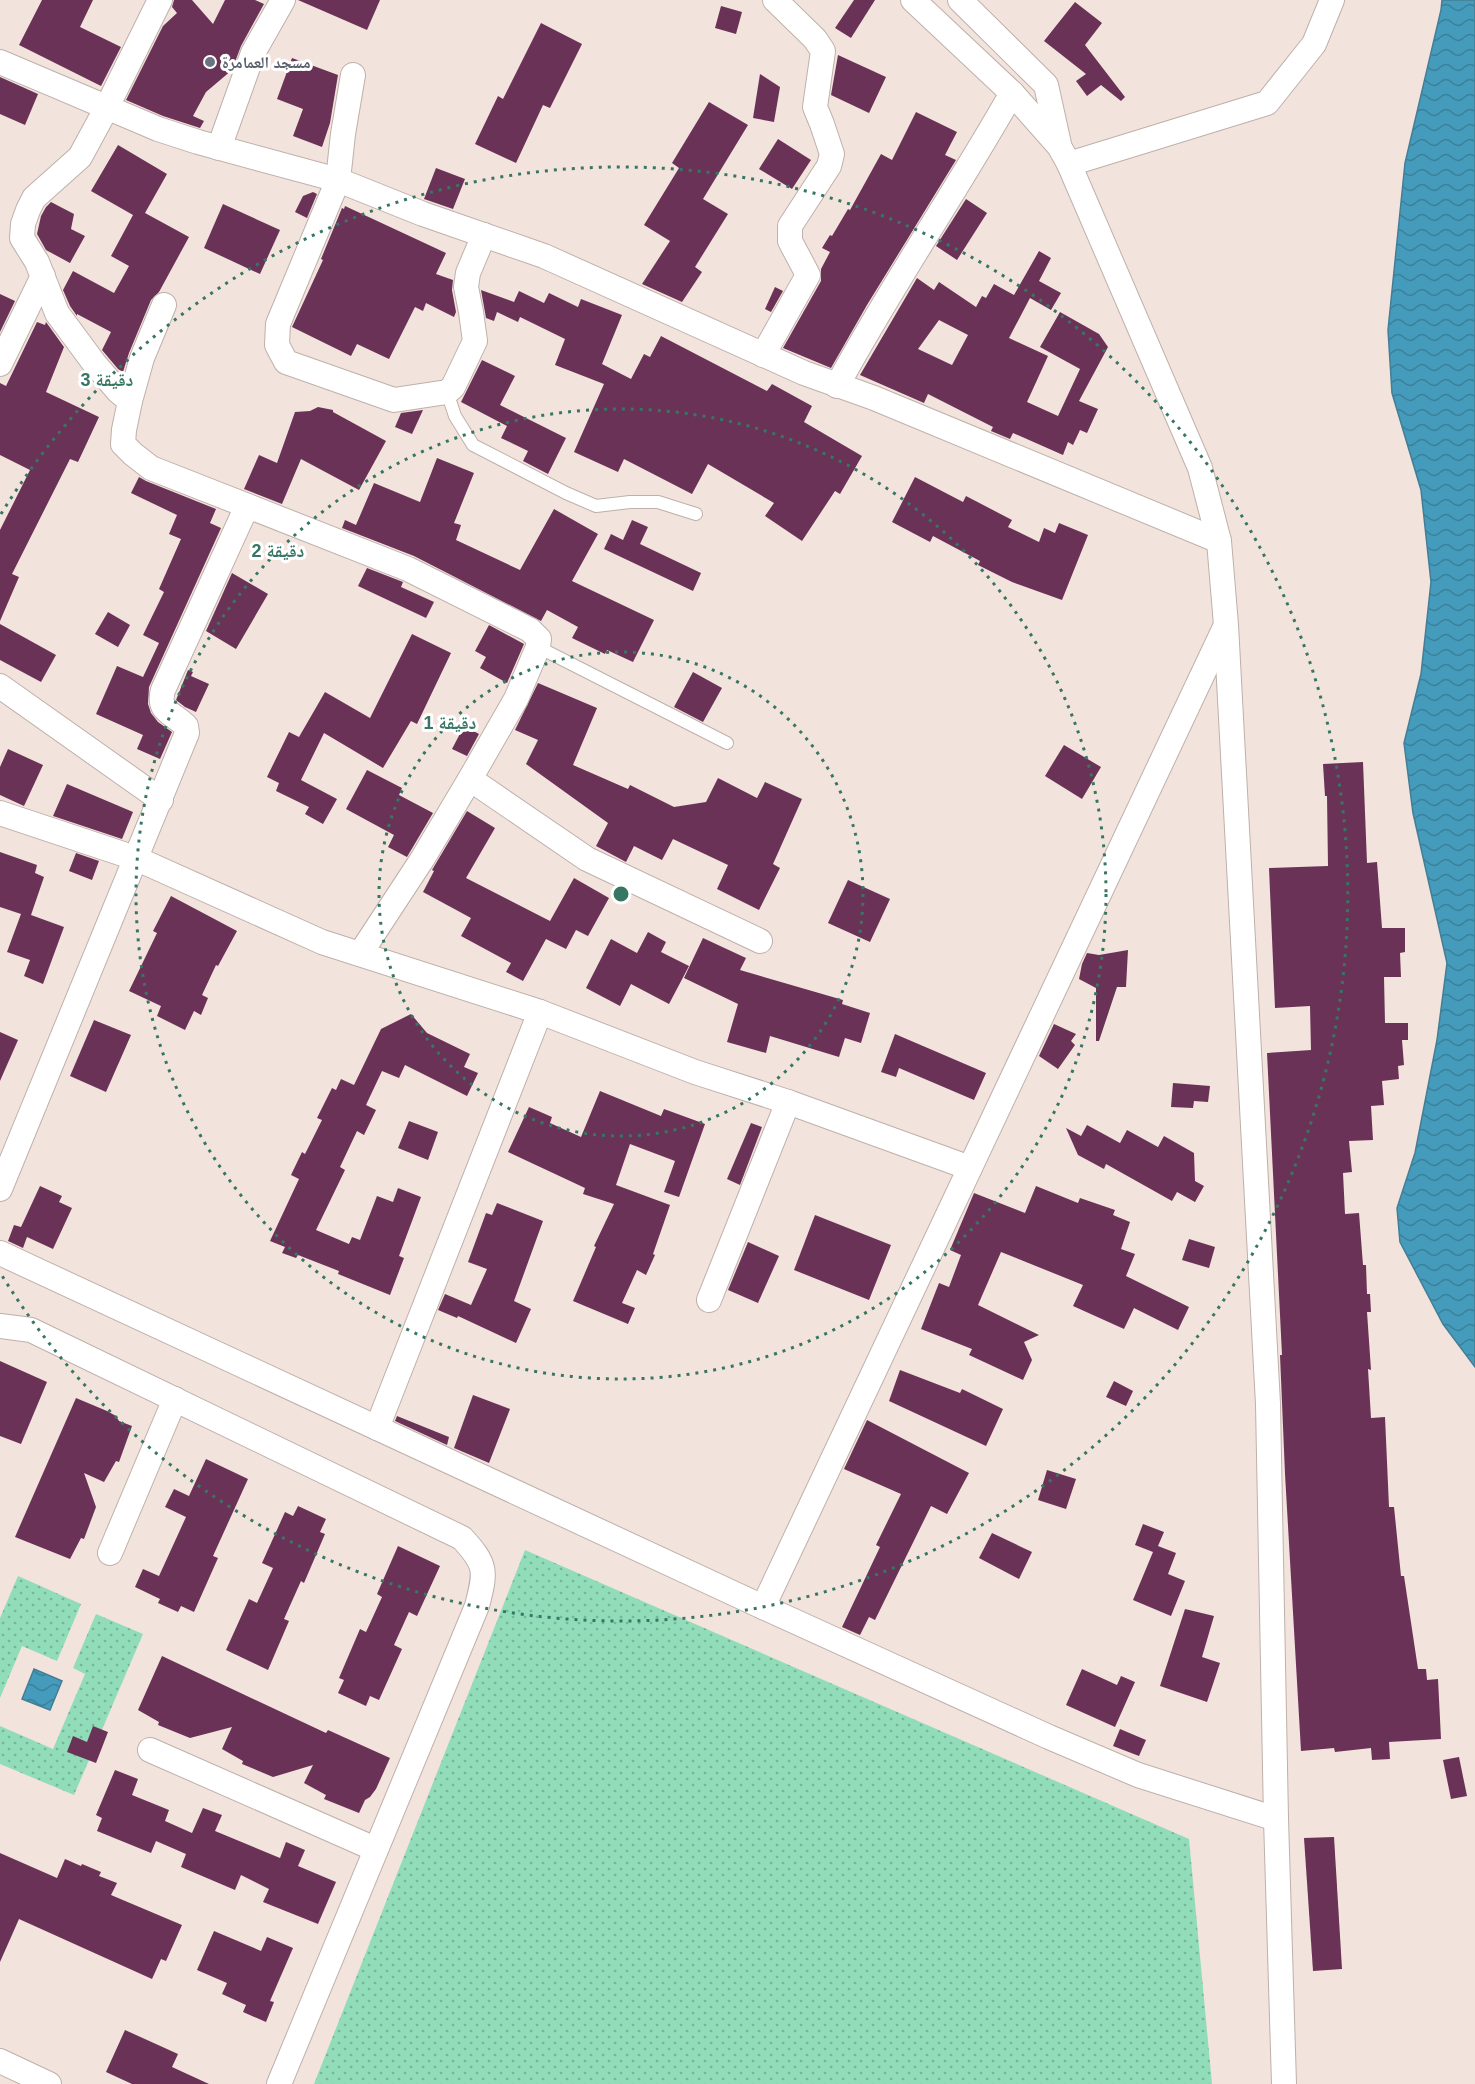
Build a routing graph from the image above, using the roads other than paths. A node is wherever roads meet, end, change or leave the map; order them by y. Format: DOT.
graph roads {
  1 [pos="160,0"];
  2 [pos="283,0"];
  3 [pos="775,0"];
  4 [pos="914,0"];
  5 [pos="960,0"];
  6 [pos="1332,0"];
  7 [pos="0,62"];
  8 [pos="353,75"];
  9 [pos="1012,93"];
  10 [pos="106,109"];
  11 [pos="219,148"];
  12 [pos="1064,155"];
  13 [pos="338,180"];
  14 [pos="484,235"];
  15 [pos="43,276"];
  16 [pos="164,305"];
  17 [pos="763,355"];
  18 [pos="0,364"];
  19 [pos="837,386"];
  20 [pos="447,392"];
  21 [pos="130,401"];
  22 [pos="246,506"];
  23 [pos="696,514"];
  24 [pos="1219,541"];
  25 [pos="1226,625"];
  26 [pos="538,647"];
  27 [pos="0,686"];
  28 [pos="728,743"];
  29 [pos="470,779"];
  30 [pos="161,800"];
  31 [pos="0,813"];
  32 [pos="135,858"];
  33 [pos="760,941"];
  34 [pos="360,954"];
  35 [pos="540,1012"];
  36 [pos="789,1102"];
  37 [pos="970,1168"];
  38 [pos="0,1189"];
  39 [pos="0,1253"];
  40 [pos="709,1300"];
  41 [pos="0,1326"];
  42 [pos="175,1399"];
  43 [pos="377,1428"];
  44 [pos="110,1553"];
  45 [pos="763,1607"];
  46 [pos="150,1750"];
  47 [pos="1276,1819"];
  48 [pos="375,1849"];
  49 [pos="0,2061"];
  50 [pos="49,2084"];
  51 [pos="279,2084"];
  52 [pos="1284,2084"];
  1 -- 10 [label="street"];
  2 -- 11 [label="street"];
  3 -- 17 [label="street"];
  4 -- 9 [label="street"];
  5 -- 12 [label="street"];
  6 -- 12 [label="street"];
  7 -- 10 [label="street"];
  8 -- 13 [label="street"];
  9 -- 12 [label="street"];
  9 -- 19 [label="street"];
  10 -- 11 [label="street"];
  10 -- 15 [label="street"];
  11 -- 13 [label="street"];
  12 -- 24 [label="street"];
  13 -- 14 [label="street"];
  13 -- 20 [label="street"];
  14 -- 17 [label="street"];
  14 -- 20 [label="street"];
  15 -- 18 [label="street"];
  15 -- 21 [label="street"];
  16 -- 21 [label="street"];
  17 -- 19 [label="street"];
  19 -- 24 [label="street"];
  20 -- 23 [label="lane"];
  21 -- 22 [label="street"];
  22 -- 26 [label="street"];
  22 -- 30 [label="street"];
  24 -- 25 [label="street"];
  25 -- 37 [label="street"];
  25 -- 47 [label="street"];
  26 -- 28 [label="lane"];
  26 -- 29 [label="street"];
  27 -- 30 [label="street"];
  29 -- 33 [label="street"];
  29 -- 34 [label="street"];
  30 -- 32 [label="street"];
  31 -- 32 [label="street"];
  32 -- 34 [label="street"];
  32 -- 38 [label="street"];
  34 -- 35 [label="street"];
  35 -- 36 [label="street"];
  35 -- 43 [label="street"];
  36 -- 37 [label="street"];
  36 -- 40 [label="street"];
  37 -- 45 [label="street"];
  39 -- 43 [label="street"];
  41 -- 42 [label="street"];
  42 -- 44 [label="street"];
  42 -- 48 [label="street"];
  43 -- 45 [label="street"];
  45 -- 47 [label="street"];
  46 -- 48 [label="street"];
  47 -- 52 [label="street"];
  48 -- 51 [label="street"];
  49 -- 50 [label="street"];
}
